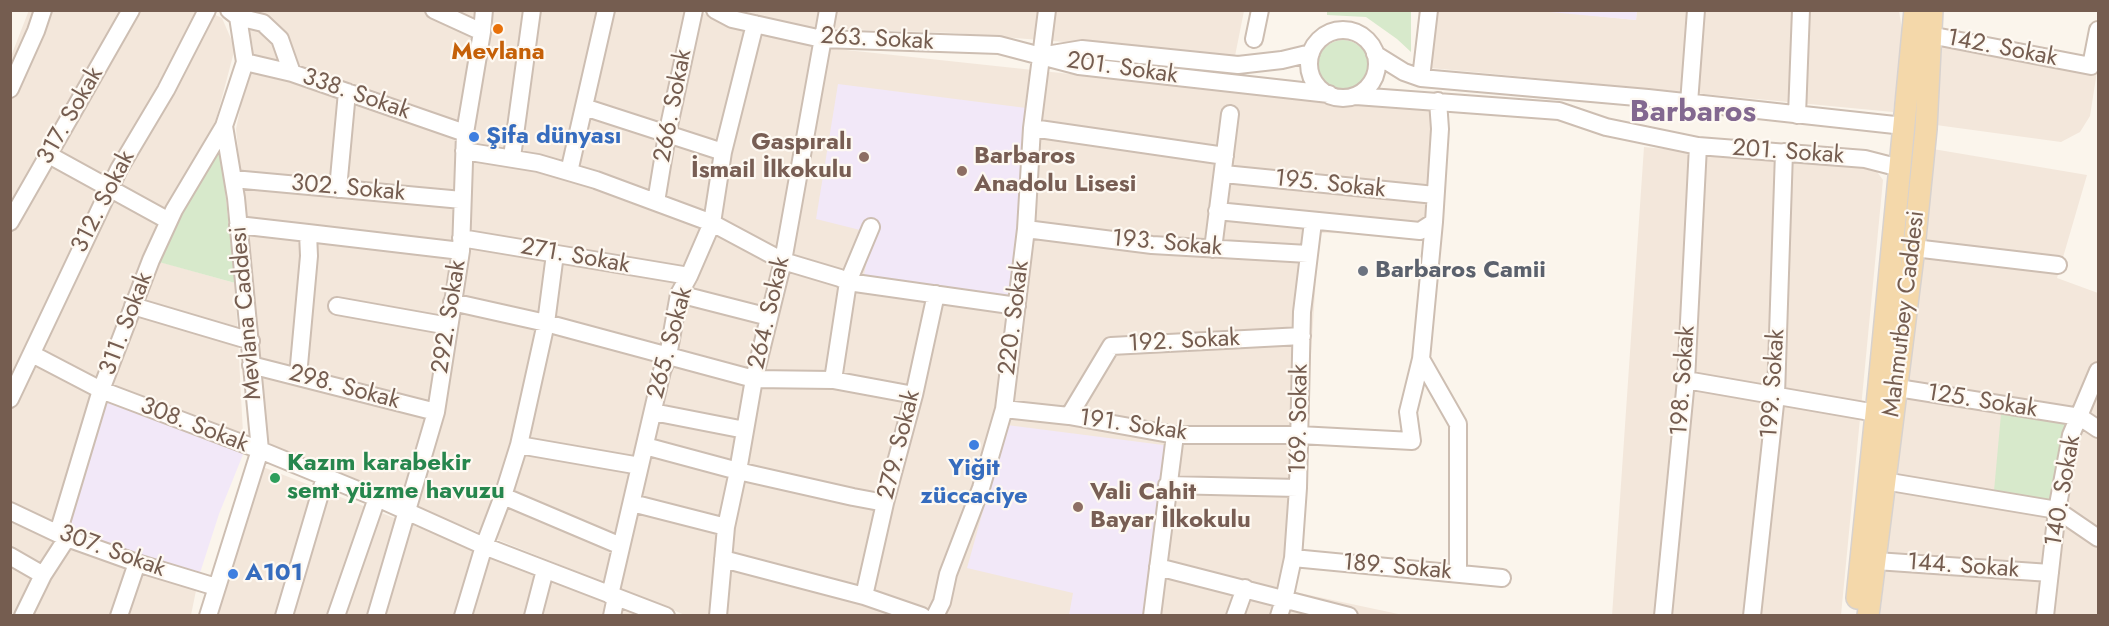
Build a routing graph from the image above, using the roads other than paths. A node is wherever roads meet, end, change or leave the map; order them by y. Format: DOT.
graph roads {
  1 [pos="43,10"];
  2 [pos="131,10"];
  3 [pos="207,10"];
  4 [pos="434,10"];
  5 [pos="484,10"];
  6 [pos="532,10"];
  7 [pos="606,10"];
  8 [pos="694,10"];
  9 [pos="715,10"];
  10 [pos="828,10"];
  11 [pos="1047,10"];
  12 [pos="1260,10"];
  13 [pos="1429,10"];
  14 [pos="1696,10"];
  15 [pos="1801,10"];
  16 [pos="1909,10"];
  17 [pos="1932,10"];
  18 [pos="233,14"];
  19 [pos="754,24"];
  20 [pos="1919,26"];
  21 [pos="2098,30"];
  22 [pos="482,32"];
  23 [pos="822,39"];
  24 [pos="1254,39"];
  25 [pos="1311,53"];
  26 [pos="1375,54"];
  27 [pos="1042,56"];
  28 [pos="245,62"];
  29 [pos="292,73"];
  30 [pos="1420,78"];
  31 [pos="10,89"];
  32 [pos="347,92"];
  33 [pos="1329,94"];
  34 [pos="1356,96"];
  35 [pos="1438,101"];
  36 [pos="1689,103"];
  37 [pos="584,107"];
  38 [pos="1230,114"];
  39 [pos="1797,115"];
  40 [pos="224,126"];
  41 [pos="1904,126"];
  42 [pos="1032,128"];
  43 [pos="465,133"];
  44 [pos="667,135"];
  45 [pos="1698,146"];
  46 [pos="464,150"];
  47 [pos="723,152"];
  48 [pos="1784,152"];
  49 [pos="49,155"];
  50 [pos="1225,156"];
  51 [pos="512,157"];
  52 [pos="1900,168"];
  53 [pos="569,172"];
  54 [pos="1224,174"];
  55 [pos="233,179"];
  56 [pos="109,189"];
  57 [pos="338,189"];
  58 [pos="1436,195"];
  59 [pos="462,200"];
  60 [pos="656,202"];
  61 [pos="1217,211"];
  62 [pos="169,221"];
  63 [pos="10,222"];
  64 [pos="1313,222"];
  65 [pos="1434,222"];
  66 [pos="712,223"];
  67 [pos="238,225"];
  68 [pos="871,227"];
  69 [pos="1026,229"];
  70 [pos="308,233"];
  71 [pos="461,245"];
  72 [pos="1892,246"];
  73 [pos="1914,248"];
  74 [pos="1212,249"];
  75 [pos="555,254"];
  76 [pos="1308,254"];
  77 [pos="783,261"];
  78 [pos="2058,265"];
  79 [pos="689,276"];
  80 [pos="848,282"];
  81 [pos="679,294"];
  82 [pos="936,294"];
  83 [pos="452,302"];
  84 [pos="133,306"];
  85 [pos="337,306"];
  86 [pos="1017,306"];
  87 [pos="769,317"];
  88 [pos="546,323"];
  89 [pos="449,326"];
  90 [pos="1302,336"];
  91 [pos="251,342"];
  92 [pos="32,354"];
  93 [pos="668,356"];
  94 [pos="1421,359"];
  95 [pos="251,365"];
  96 [pos="2098,371"];
  97 [pos="298,376"];
  98 [pos="754,379"];
  99 [pos="833,380"];
  100 [pos="1686,380"];
  101 [pos="1888,386"];
  102 [pos="101,390"];
  103 [pos="914,395"];
  104 [pos="1776,395"];
  105 [pos="10,399"];
  106 [pos="1004,409"];
  107 [pos="436,412"];
  108 [pos="653,412"];
  109 [pos="1876,412"];
  110 [pos="1069,416"];
  111 [pos="2080,417"];
  112 [pos="2098,429"];
  113 [pos="745,430"];
  114 [pos="1175,435"];
  115 [pos="1299,435"];
  116 [pos="519,445"];
  117 [pos="645,446"];
  118 [pos="260,450"];
  119 [pos="640,466"];
  120 [pos="738,471"];
  121 [pos="326,477"];
  122 [pos="1884,481"];
  123 [pos="1167,485"];
  124 [pos="1298,488"];
  125 [pos="503,496"];
  126 [pos="376,498"];
  127 [pos="632,503"];
  128 [pos="885,503"];
  129 [pos="2057,510"];
  130 [pos="10,511"];
  131 [pos="405,512"];
  132 [pos="726,527"];
  133 [pos="62,536"];
  134 [pos="2098,538"];
  135 [pos="484,546"];
  136 [pos="621,546"];
  137 [pos="10,556"];
  138 [pos="1293,558"];
  139 [pos="723,559"];
  140 [pos="1876,561"];
  141 [pos="137,563"];
  142 [pos="1158,567"];
  143 [pos="545,570"];
  144 [pos="1458,573"];
  145 [pos="2050,573"];
  146 [pos="43,575"];
  147 [pos="1502,578"];
  148 [pos="216,587"];
  149 [pos="1245,588"];
  150 [pos="613,596"];
  151 [pos="864,596"];
  152 [pos="1282,608"];
  153 [pos="936,612"];
  154 [pos="23,615"];
  155 [pos="119,615"];
  156 [pos="208,615"];
  157 [pos="284,615"];
  158 [pos="336,615"];
  159 [pos="376,615"];
  160 [pos="463,615"];
  161 [pos="533,615"];
  162 [pos="612,615"];
  163 [pos="666,615"];
  164 [pos="718,615"];
  165 [pos="922,615"];
  166 [pos="954,615"];
  167 [pos="1152,615"];
  168 [pos="1235,615"];
  169 [pos="1349,615"];
  170 [pos="1663,615"];
  171 [pos="1752,615"];
  172 [pos="1855,615"];
  173 [pos="1868,615"];
  174 [pos="2045,615"];
  1 -- 31 [label="street"];
  2 -- 49 [label="street, 317. Sokak"];
  3 -- 56 [label="street, 312. Sokak"];
  4 -- 22 [label="street"];
  5 -- 22 [label="street, 292. Sokak"];
  6 -- 51 [label="street"];
  7 -- 37 [label="street"];
  8 -- 44 [label="street, 266. Sokak"];
  9 -- 19 [label="street, 263. Sokak"];
  10 -- 23 [label="street, 264. Sokak"];
  11 -- 27 [label="street, 220. Sokak"];
  12 -- 24 [label="street"];
  13 -- 30 [label="street"];
  14 -- 36 [label="street"];
  15 -- 39 [label="street"];
  16 -- 20 [label="street"];
  17 -- 20 [label="main road, Mahmutbey Caddesi"];
  18 -- 28 [label="street, Mevlana Caddesi"];
  18 -- 29 [label="street"];
  19 -- 23 [label="street, 263. Sokak"];
  19 -- 47 [label="street, 265. Sokak"];
  20 -- 21 [label="street, 142. Sokak"];
  20 -- 41 [label="main road, Mahmutbey Caddesi"];
  20 -- 73 [label="main road, Mahmutbey Caddesi"];
  22 -- 43 [label="street, 292. Sokak"];
  23 -- 27 [label="street, 263. Sokak"];
  23 -- 77 [label="street, 264. Sokak"];
  25 -- 26 [label="street, 201. Sokak"];
  25 -- 27 [label="street, 201. Sokak"];
  25 -- 33 [label="street"];
  26 -- 30 [label="street, 201. Sokak"];
  26 -- 34 [label="street"];
  27 -- 33 [label="street, 201. Sokak"];
  27 -- 42 [label="street, 220. Sokak"];
  28 -- 29 [label="street, 338. Sokak"];
  28 -- 40 [label="street, Mevlana Caddesi"];
  29 -- 32 [label="street, 338. Sokak"];
  30 -- 36 [label="street, 201. Sokak"];
  32 -- 43 [label="street, 338. Sokak"];
  32 -- 57 [label="street"];
  33 -- 34 [label="street, 201. Sokak"];
  34 -- 35 [label="street, 201. Sokak"];
  35 -- 45 [label="street, 201. Sokak"];
  35 -- 58 [label="street"];
  36 -- 39 [label="street, 201. Sokak"];
  37 -- 44 [label="street"];
  37 -- 53 [label="street"];
  38 -- 50 [label="street"];
  39 -- 41 [label="street, 201. Sokak"];
  40 -- 55 [label="street, Mevlana Caddesi"];
  40 -- 62 [label="street, 311. Sokak"];
  41 -- 52 [label="main road, Mahmutbey Caddesi"];
  42 -- 50 [label="street"];
  42 -- 69 [label="street, 220. Sokak"];
  43 -- 46 [label="street, 292. Sokak"];
  44 -- 47 [label="street"];
  44 -- 60 [label="street, 266. Sokak"];
  45 -- 48 [label="street, 201. Sokak"];
  45 -- 100 [label="street, 198. Sokak"];
  46 -- 51 [label="street"];
  46 -- 59 [label="street, 292. Sokak"];
  47 -- 66 [label="street, 265. Sokak"];
  48 -- 52 [label="street, 201. Sokak"];
  48 -- 104 [label="street, 199. Sokak"];
  49 -- 56 [label="street"];
  49 -- 63 [label="street, 317. Sokak"];
  50 -- 54 [label="street"];
  51 -- 53 [label="street"];
  52 -- 72 [label="main road, Mahmutbey Caddesi"];
  53 -- 60 [label="street"];
  54 -- 58 [label="street, 195. Sokak"];
  54 -- 61 [label="street"];
  55 -- 57 [label="street, 302. Sokak"];
  55 -- 67 [label="street, Mevlana Caddesi"];
  56 -- 62 [label="street"];
  56 -- 92 [label="street, 312. Sokak"];
  57 -- 59 [label="street, 302. Sokak"];
  58 -- 65 [label="street"];
  59 -- 71 [label="street, 292. Sokak"];
  60 -- 66 [label="street"];
  61 -- 64 [label="street"];
  61 -- 74 [label="street"];
  62 -- 84 [label="street, 311. Sokak"];
  64 -- 65 [label="street"];
  64 -- 76 [label="street, 169. Sokak"];
  65 -- 94 [label="street"];
  66 -- 77 [label="street"];
  66 -- 79 [label="street, 265. Sokak"];
  67 -- 70 [label="street, 271. Sokak"];
  67 -- 91 [label="street, Mevlana Caddesi"];
  68 -- 80 [label="street"];
  69 -- 74 [label="street, 193. Sokak"];
  69 -- 86 [label="street, 220. Sokak"];
  70 -- 71 [label="street, 271. Sokak"];
  70 -- 97 [label="street"];
  71 -- 75 [label="street, 271. Sokak"];
  71 -- 83 [label="street, 292. Sokak"];
  72 -- 73 [label="main road"];
  72 -- 101 [label="main road, Mahmutbey Caddesi"];
  73 -- 78 [label="street"];
  73 -- 101 [label="main road, Mahmutbey Caddesi"];
  74 -- 76 [label="street, 193. Sokak"];
  75 -- 79 [label="street, 271. Sokak"];
  75 -- 88 [label="street"];
  76 -- 90 [label="street, 169. Sokak"];
  77 -- 80 [label="street"];
  77 -- 87 [label="street, 264. Sokak"];
  79 -- 81 [label="street, 265. Sokak"];
  80 -- 82 [label="street"];
  80 -- 99 [label="street"];
  81 -- 87 [label="street"];
  81 -- 93 [label="street, 265. Sokak"];
  82 -- 86 [label="street"];
  82 -- 103 [label="street, 279. Sokak"];
  83 -- 88 [label="street"];
  83 -- 89 [label="street, 292. Sokak"];
  84 -- 91 [label="street"];
  84 -- 102 [label="street, 311. Sokak"];
  85 -- 89 [label="street"];
  86 -- 106 [label="street, 220. Sokak"];
  87 -- 98 [label="street, 264. Sokak"];
  88 -- 93 [label="street"];
  88 -- 116 [label="street"];
  89 -- 107 [label="street, 292. Sokak"];
  90 -- 110 [label="street, 192. Sokak"];
  90 -- 115 [label="street, 169. Sokak"];
  91 -- 95 [label="street, Mevlana Caddesi"];
  92 -- 102 [label="street, 308. Sokak"];
  92 -- 105 [label="street, 312. Sokak"];
  93 -- 98 [label="street"];
  93 -- 108 [label="street, 265. Sokak"];
  94 -- 115 [label="street, 191. Sokak"];
  94 -- 144 [label="street"];
  95 -- 97 [label="street, 298. Sokak"];
  95 -- 118 [label="street, Mevlana Caddesi"];
  96 -- 111 [label="street, 140. Sokak"];
  97 -- 107 [label="street, 298. Sokak"];
  98 -- 99 [label="street"];
  98 -- 113 [label="street, 264. Sokak"];
  99 -- 103 [label="street"];
  100 -- 104 [label="street"];
  100 -- 170 [label="street, 198. Sokak"];
  101 -- 109 [label="main road, Mahmutbey Caddesi"];
  101 -- 111 [label="street, 125. Sokak"];
  101 -- 122 [label="main road, Mahmutbey Caddesi"];
  102 -- 118 [label="street, 308. Sokak"];
  102 -- 133 [label="street, 311. Sokak"];
  103 -- 128 [label="street, 279. Sokak"];
  104 -- 109 [label="street"];
  104 -- 171 [label="street, 199. Sokak"];
  106 -- 110 [label="street, 191. Sokak"];
  106 -- 153 [label="street, 220. Sokak"];
  107 -- 131 [label="street, 292. Sokak"];
  108 -- 113 [label="street"];
  108 -- 117 [label="street, 265. Sokak"];
  109 -- 172 [label="main road, Mahmutbey Caddesi"];
  110 -- 114 [label="street, 191. Sokak"];
  111 -- 112 [label="street, 125. Sokak"];
  111 -- 129 [label="street, 140. Sokak"];
  113 -- 120 [label="street, 264. Sokak"];
  114 -- 115 [label="street, 191. Sokak"];
  114 -- 123 [label="street"];
  115 -- 124 [label="street, 169. Sokak"];
  116 -- 119 [label="street"];
  116 -- 125 [label="street"];
  117 -- 119 [label="street, 265. Sokak"];
  117 -- 120 [label="street"];
  118 -- 121 [label="street, 308. Sokak"];
  118 -- 148 [label="street, Mevlana Caddesi"];
  119 -- 127 [label="street, 265. Sokak"];
  120 -- 128 [label="street"];
  120 -- 132 [label="street, 264. Sokak"];
  121 -- 126 [label="street, 308. Sokak"];
  121 -- 157 [label="street"];
  122 -- 129 [label="street"];
  122 -- 140 [label="main road, Mahmutbey Caddesi"];
  123 -- 124 [label="street"];
  123 -- 142 [label="street"];
  124 -- 138 [label="street, 169. Sokak"];
  125 -- 135 [label="street"];
  125 -- 136 [label="street"];
  126 -- 131 [label="street, 308. Sokak"];
  126 -- 158 [label="street"];
  127 -- 132 [label="street"];
  127 -- 136 [label="street, 265. Sokak"];
  128 -- 151 [label="street, 279. Sokak"];
  129 -- 134 [label="street"];
  129 -- 145 [label="street, 140. Sokak"];
  130 -- 133 [label="street, 307. Sokak"];
  131 -- 135 [label="street, 308. Sokak"];
  131 -- 159 [label="street, 292. Sokak"];
  132 -- 139 [label="street, 264. Sokak"];
  133 -- 141 [label="street, 307. Sokak"];
  133 -- 146 [label="street, 311. Sokak"];
  135 -- 143 [label="street, 308. Sokak"];
  135 -- 160 [label="street"];
  136 -- 150 [label="street, 265. Sokak"];
  137 -- 146 [label="street"];
  138 -- 144 [label="street, 189. Sokak"];
  138 -- 152 [label="street, 169. Sokak"];
  139 -- 151 [label="street"];
  139 -- 164 [label="street, 264. Sokak"];
  140 -- 145 [label="street, 144. Sokak"];
  140 -- 173 [label="main road, Mahmutbey Caddesi"];
  141 -- 148 [label="street, 307. Sokak"];
  141 -- 155 [label="street"];
  142 -- 149 [label="street, 189. Sokak"];
  142 -- 167 [label="street"];
  143 -- 150 [label="street, 308. Sokak"];
  143 -- 161 [label="street"];
  144 -- 147 [label="street, 189. Sokak"];
  145 -- 174 [label="street, 140. Sokak"];
  146 -- 154 [label="street, 311. Sokak"];
  148 -- 156 [label="street, Mevlana Caddesi"];
  149 -- 152 [label="street, 189. Sokak"];
  149 -- 168 [label="street"];
  150 -- 162 [label="street, 265. Sokak"];
  150 -- 163 [label="street, 308. Sokak"];
  151 -- 165 [label="street"];
  152 -- 169 [label="street, 189. Sokak"];
  153 -- 166 [label="street"];
}
